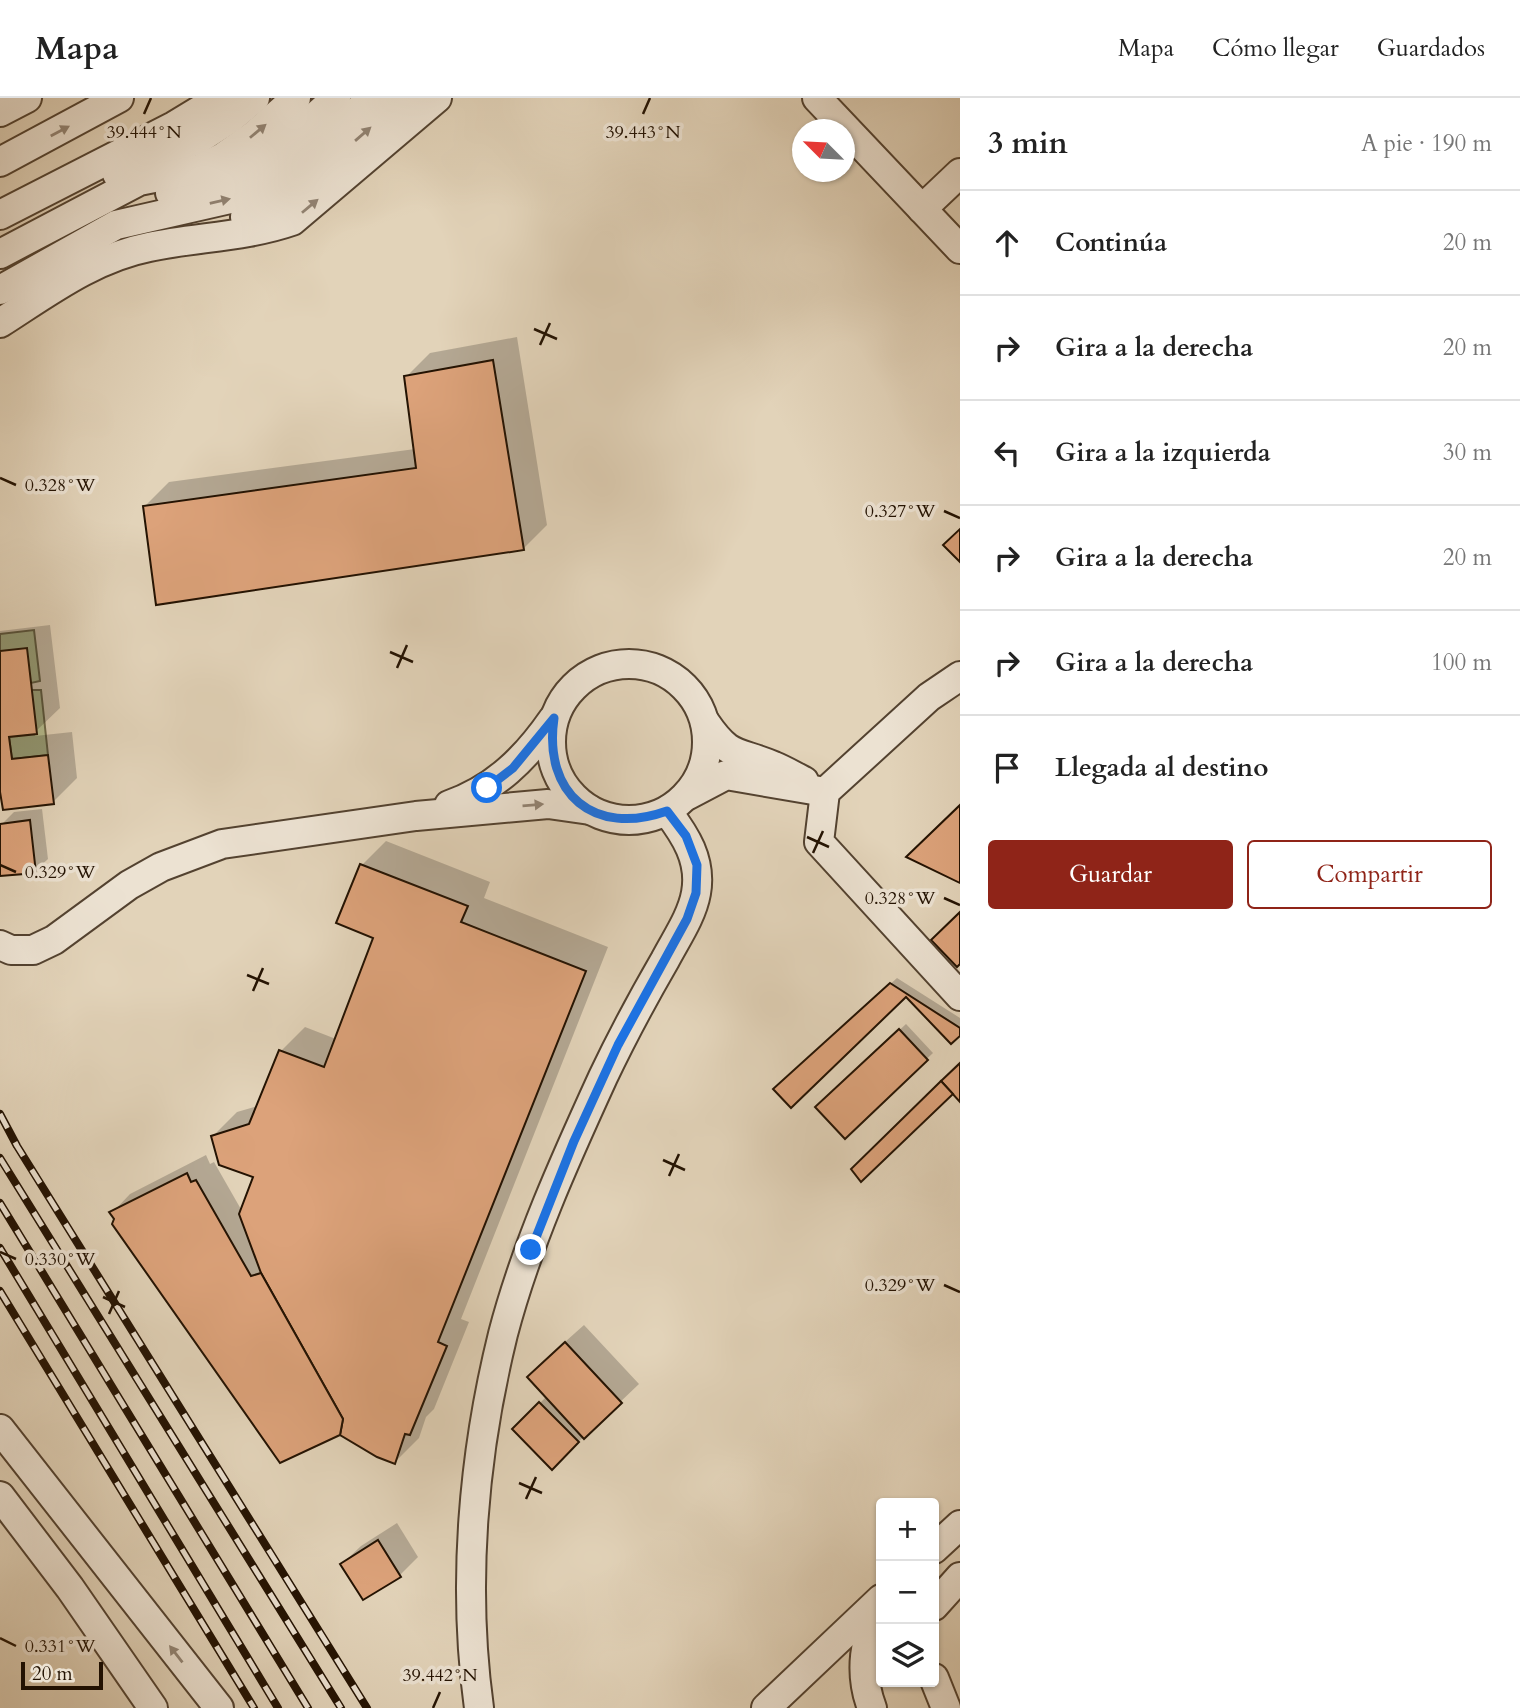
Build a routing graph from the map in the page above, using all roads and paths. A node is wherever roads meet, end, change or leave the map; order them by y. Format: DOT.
graph roads {
  1 [pos="27,98"];
  2 [pos="119,98"];
  3 [pos="220,98"];
  4 [pos="255,98"];
  5 [pos="296,98"];
  6 [pos="337,98"];
  7 [pos="372,98"];
  8 [pos="404,98"];
  9 [pos="437,98"];
  10 [pos="817,98"];
  11 [pos="0,112"];
  12 [pos="0,162"];
  13 [pos="960,173"];
  14 [pos="922,209"];
  15 [pos="0,215"];
  16 [pos="0,236"];
  17 [pos="960,249"];
  18 [pos="0,254"];
  19 [pos="0,272"];
  20 [pos="0,290"];
  21 [pos="0,307"];
  22 [pos="0,323"];
  23 [pos="960,658"];
  24 [pos="960,676"];
  25 [pos="929,697"];
  26 [pos="554,718"];
  27 [pos="705,722"];
  28 [pos="825,792"];
  29 [pos="677,803"];
  30 [pos="590,810"];
  31 [pos="416,816"];
  32 [pos="0,946"];
  33 [pos="960,996"];
  34 [pos="0,1412"];
  35 [pos="0,1429"];
  36 [pos="42,1484"];
  37 [pos="0,1496"];
  38 [pos="0,1513"];
  39 [pos="960,1525"];
  40 [pos="939,1544"];
  41 [pos="960,1577"];
  42 [pos="70,1588"];
  43 [pos="939,1600"];
  44 [pos="876,1605"];
  45 [pos="876,1612"];
  46 [pos="938,1687"];
  47 [pos="153,1708"];
  48 [pos="219,1708"];
  49 [pos="479,1708"];
  50 [pos="766,1708"];
  51 [pos="872,1708"];
  52 [pos="946,1708"];
  1 -- 11 [label="street"];
  12 -- 2 [label="street, one-way"];
  3 -- 15 [label="street"];
  4 -- 16 [label="street"];
  18 -- 5 [label="street, one-way"];
  6 -- 19 [label="street"];
  20 -- 7 [label="street, one-way"];
  21 -- 8 [label="street, one-way"];
  22 -- 9 [label="street, one-way"];
  10 -- 14 [label="street"];
  13 -- 14 [label="street"];
  14 -- 17 [label="street"];
  23 -- 25 [label="street"];
  24 -- 25 [label="street"];
  25 -- 28 [label="street"];
  26 -- 27 [label="street"];
  26 -- 30 [label="street"];
  26 -- 31 [label="street"];
  27 -- 28 [label="street"];
  27 -- 29 [label="street"];
  28 -- 29 [label="street"];
  28 -- 33 [label="street"];
  29 -- 30 [label="street"];
  29 -- 49 [label="street"];
  31 -- 30 [label="street, one-way"];
  31 -- 32 [label="street"];
  34 -- 36 [label="street"];
  35 -- 36 [label="street"];
  48 -- 36 [label="street, one-way"];
  37 -- 42 [label="street"];
  38 -- 42 [label="street"];
  39 -- 40 [label="street"];
  41 -- 43 [label="street"];
  42 -- 47 [label="street"];
  44 -- 50 [label="street"];
  45 -- 51 [label="street"];
  46 -- 52 [label="street"];
}
